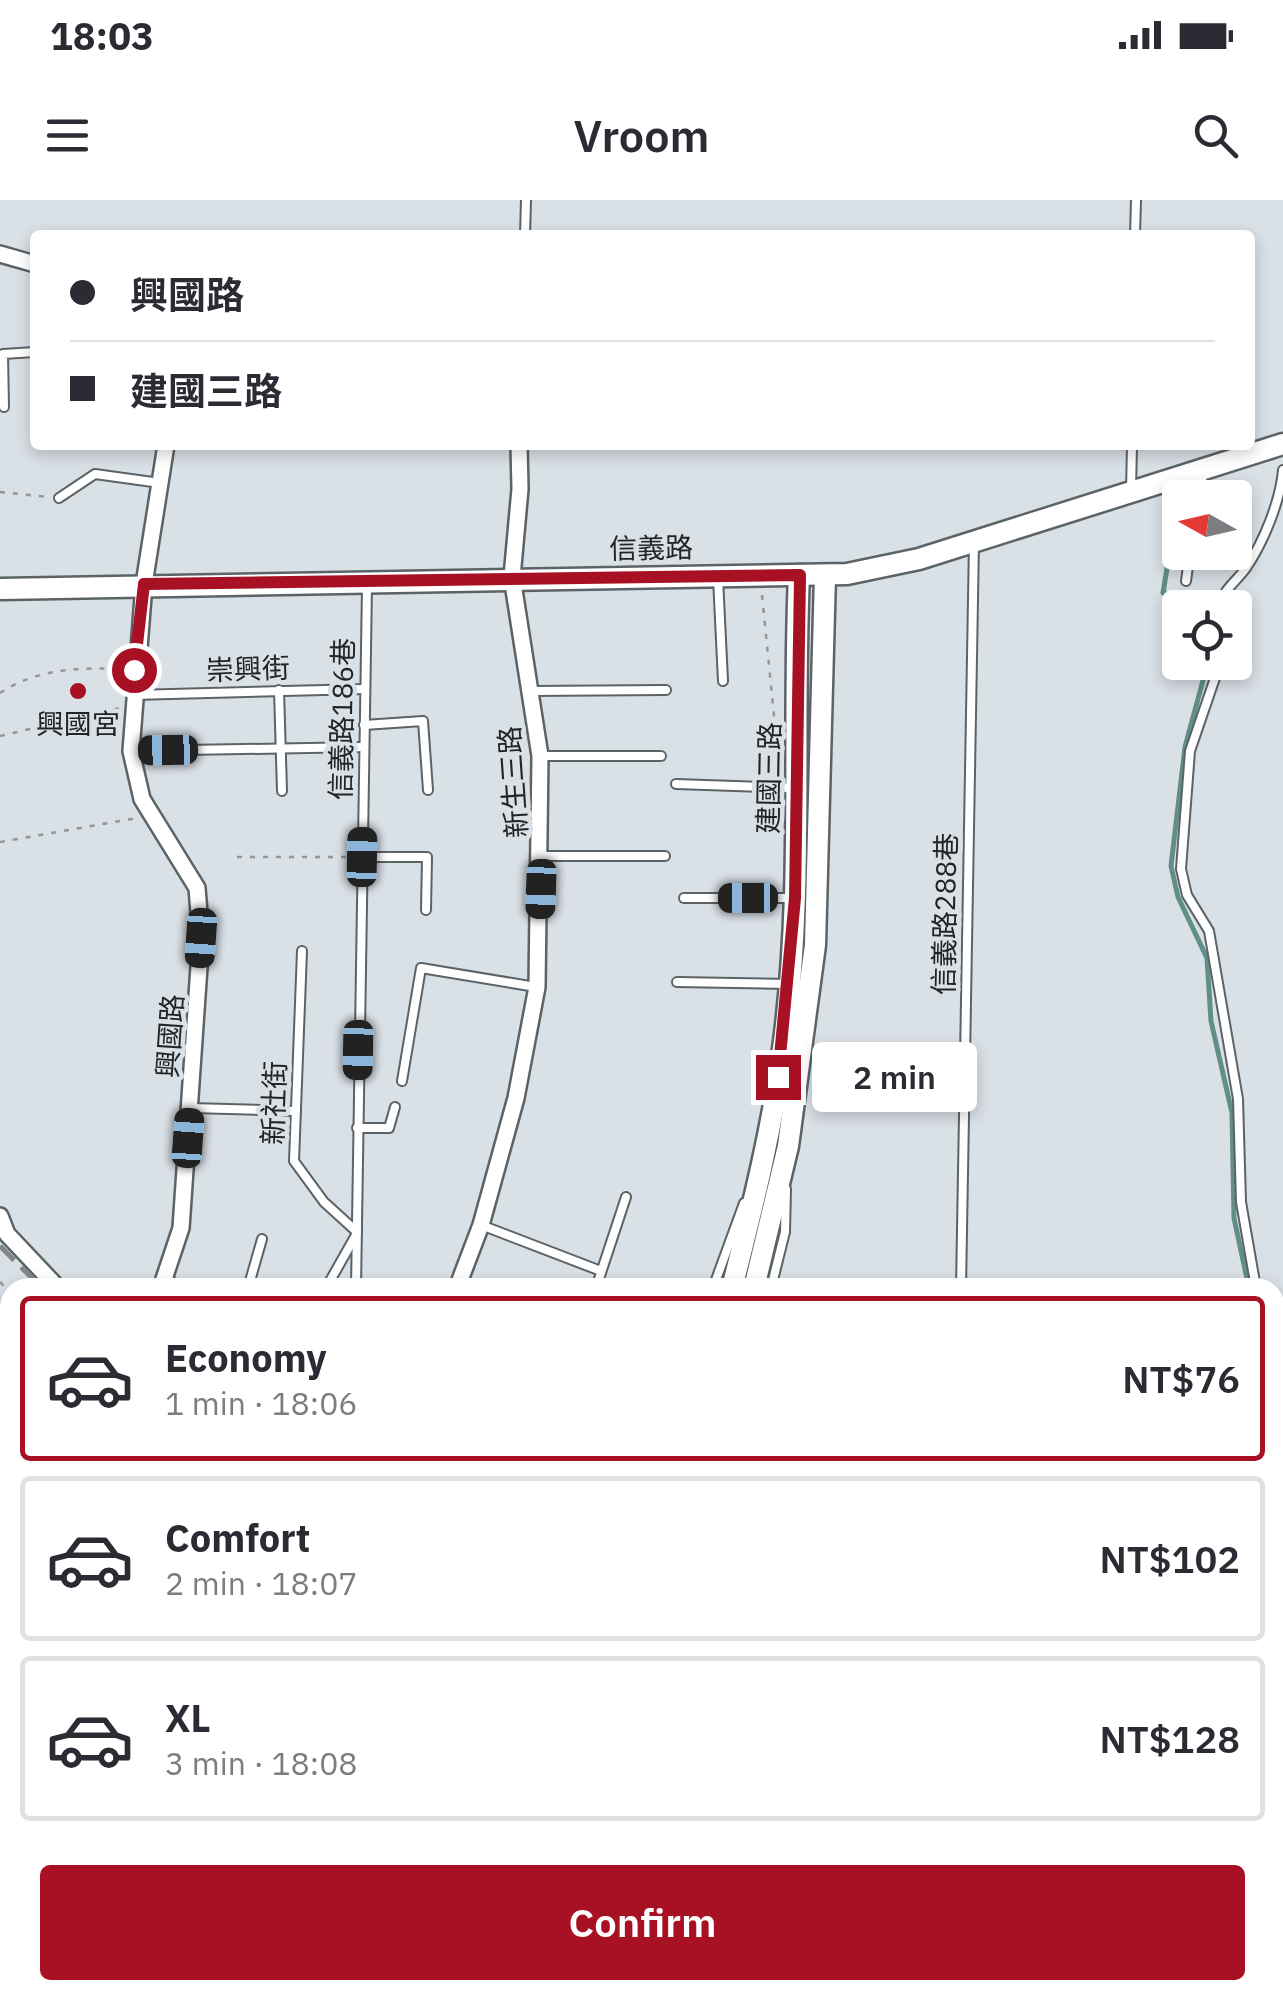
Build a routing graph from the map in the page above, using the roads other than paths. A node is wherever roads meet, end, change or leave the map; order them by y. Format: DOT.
graph roads {
  1 [pos="526,200"];
  2 [pos="1136,200"];
  3 [pos="525,230"];
  4 [pos="1135,230"];
  5 [pos="0,254"];
  6 [pos="30,263"];
  7 [pos="30,352"];
  8 [pos="4,407"];
  9 [pos="1283,444"];
  10 [pos="165,450"];
  11 [pos="519,450"];
  12 [pos="1132,450"];
  13 [pos="1204,469"];
  14 [pos="1283,470"];
  15 [pos="1202,480"];
  16 [pos="160,483"];
  17 [pos="1131,491"];
  18 [pos="59,498"];
  19 [pos="974,542"];
  20 [pos="1187,570"];
  21 [pos="718,574"];
  22 [pos="800,575"];
  23 [pos="825,575"];
  24 [pos="512,578"];
  25 [pos="1186,580"];
  26 [pos="367,581"];
  27 [pos="144,584"];
  28 [pos="0,589"];
  29 [pos="1227,590"];
  30 [pos="1214,680"];
  31 [pos="723,681"];
  32 [pos="365,689"];
  33 [pos="279,690"];
  34 [pos="666,690"];
  35 [pos="530,691"];
  36 [pos="133,700"];
  37 [pos="364,725"];
  38 [pos="364,747"];
  39 [pos="281,749"];
  40 [pos="131,751"];
  41 [pos="540,756"];
  42 [pos="661,756"];
  43 [pos="676,784"];
  44 [pos="796,788"];
  45 [pos="428,790"];
  46 [pos="282,791"];
  47 [pos="542,856"];
  48 [pos="665,856"];
  49 [pos="362,857"];
  50 [pos="684,898"];
  51 [pos="795,898"];
  52 [pos="426,910"];
  53 [pos="302,951"];
  54 [pos="677,982"];
  55 [pos="788,984"];
  56 [pos="537,987"];
  57 [pos="402,1080"];
  58 [pos="395,1106"];
  59 [pos="190,1108"];
  60 [pos="296,1112"];
  61 [pos="356,1128"];
  62 [pos="788,1146"];
  63 [pos="766,1152"];
  64 [pos="626,1197"];
  65 [pos="0,1216"];
  66 [pos="480,1225"];
  67 [pos="357,1232"];
  68 [pos="262,1239"];
  69 [pos="601,1271"];
  70 [pos="49,1278"];
  71 [pos="170,1278"];
  72 [pos="251,1278"];
  73 [pos="332,1278"];
  74 [pos="356,1278"];
  75 [pos="461,1278"];
  76 [pos="599,1278"];
  77 [pos="717,1278"];
  78 [pos="735,1278"];
  79 [pos="757,1278"];
  80 [pos="774,1278"];
  81 [pos="961,1278"];
  82 [pos="1254,1278"];
  1 -- 3 [label="lane"];
  2 -- 4 [label="lane"];
  5 -- 6 [label="street"];
  7 -- 8 [label="lane"];
  9 -- 13 [label="street, 信義路"];
  10 -- 16 [label="street, 興國路"];
  11 -- 24 [label="street, 新生三路"];
  12 -- 17 [label="lane"];
  13 -- 15 [label="lane"];
  13 -- 17 [label="street, 信義路"];
  14 -- 29 [label="lane"];
  16 -- 18 [label="lane"];
  16 -- 27 [label="street, 興國路"];
  17 -- 19 [label="street, 信義路"];
  19 -- 23 [label="street, 信義路"];
  19 -- 81 [label="lane, 信義路288巷"];
  20 -- 25 [label="lane"];
  21 -- 22 [label="street, 信義路"];
  21 -- 24 [label="street, 信義路"];
  21 -- 31 [label="lane"];
  22 -- 23 [label="street, 信義路"];
  22 -- 44 [label="street, 建國三路"];
  23 -- 62 [label="street, 建國三路"];
  24 -- 26 [label="street, 信義路"];
  24 -- 35 [label="street, 新生三路"];
  26 -- 27 [label="street, 信義路"];
  26 -- 32 [label="lane, 信義路186巷"];
  27 -- 28 [label="street, 信義路"];
  27 -- 36 [label="street, 興國路"];
  30 -- 82 [label="lane"];
  32 -- 33 [label="lane, 崇興街"];
  32 -- 37 [label="lane, 信義路186巷"];
  33 -- 36 [label="lane, 崇興街"];
  33 -- 39 [label="lane"];
  34 -- 35 [label="lane"];
  35 -- 41 [label="street, 新生三路"];
  36 -- 40 [label="street, 興國路"];
  37 -- 38 [label="lane, 信義路186巷"];
  37 -- 45 [label="lane"];
  38 -- 39 [label="lane"];
  38 -- 49 [label="lane, 信義路186巷"];
  39 -- 40 [label="lane"];
  39 -- 46 [label="lane"];
  40 -- 59 [label="street, 興國路"];
  41 -- 42 [label="lane"];
  41 -- 47 [label="street, 新生三路"];
  43 -- 44 [label="lane"];
  44 -- 51 [label="street, 建國三路"];
  47 -- 48 [label="lane"];
  47 -- 56 [label="street, 新生三路"];
  49 -- 52 [label="lane"];
  49 -- 61 [label="lane, 信義路186巷"];
  50 -- 51 [label="lane"];
  51 -- 55 [label="street, 建國三路"];
  53 -- 60 [label="lane, 新社街"];
  54 -- 55 [label="lane"];
  55 -- 63 [label="street, 建國三路"];
  56 -- 57 [label="lane"];
  56 -- 66 [label="street, 新生三路"];
  58 -- 61 [label="lane"];
  59 -- 60 [label="lane"];
  59 -- 71 [label="street, 興國路"];
  60 -- 67 [label="lane, 新社街"];
  61 -- 67 [label="lane, 信義路186巷"];
  62 -- 79 [label="street, 建國三路"];
  62 -- 80 [label="lane"];
  63 -- 77 [label="lane"];
  63 -- 78 [label="street, 建國三路"];
  64 -- 69 [label="lane"];
  65 -- 70 [label="street"];
  66 -- 69 [label="lane"];
  66 -- 75 [label="street, 新生三路"];
  67 -- 73 [label="lane"];
  67 -- 74 [label="lane, 信義路186巷"];
  68 -- 72 [label="lane"];
  69 -- 76 [label="lane"];
}
